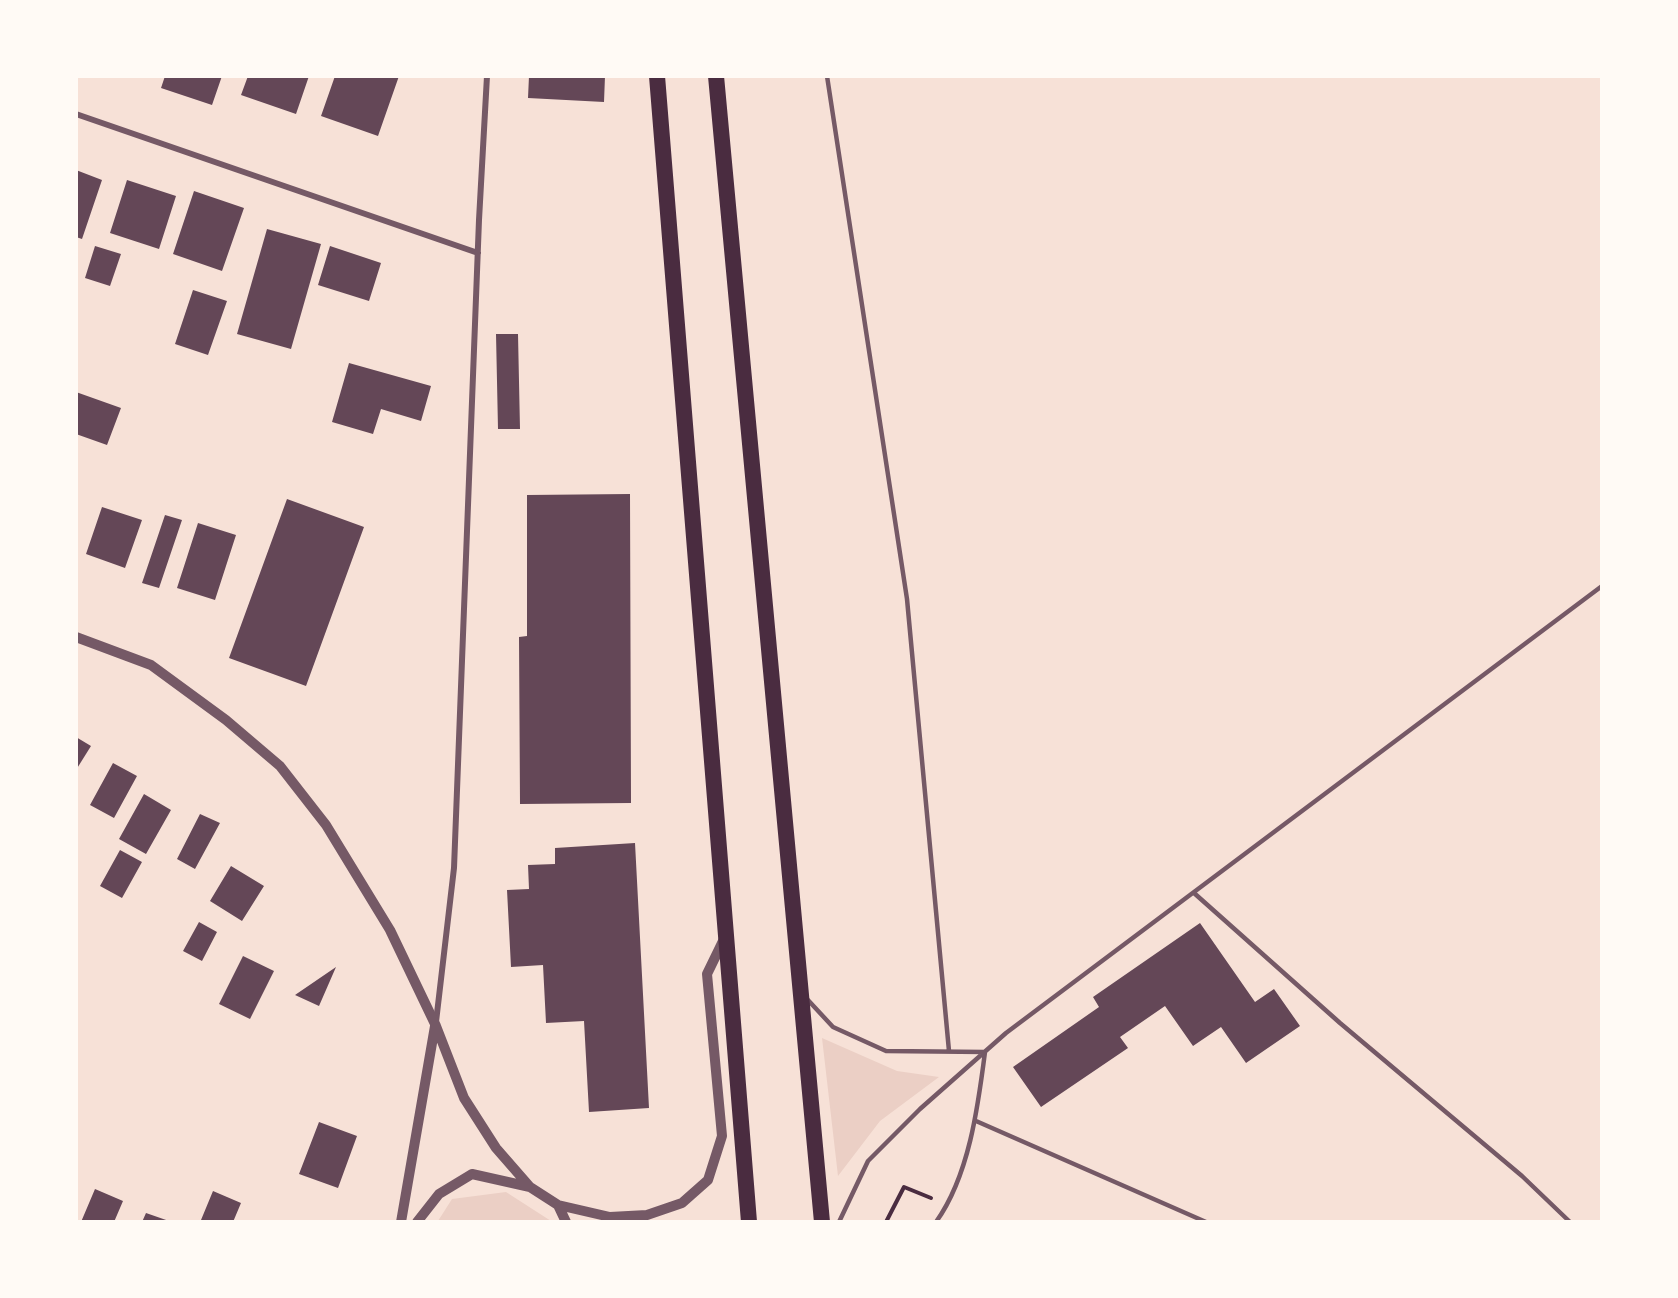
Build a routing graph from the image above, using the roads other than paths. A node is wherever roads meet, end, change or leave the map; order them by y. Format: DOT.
graph roads {
  1 [pos="487,76"];
  2 [pos="657,76"];
  3 [pos="716,76"];
  4 [pos="827,76"];
  5 [pos="76,114"];
  6 [pos="478,252"];
  7 [pos="1602,586"];
  8 [pos="76,637"];
  9 [pos="1194,893"];
  10 [pos="725,938"];
  11 [pos="801,993"];
  12 [pos="436,1026"];
  13 [pos="949,1051"];
  14 [pos="985,1052"];
  15 [pos="976,1121"];
  16 [pos="530,1187"];
  17 [pos="558,1205"];
  18 [pos="401,1221"];
  19 [pos="417,1221"];
  20 [pos="566,1221"];
  21 [pos="749,1221"];
  22 [pos="822,1221"];
  23 [pos="839,1221"];
  24 [pos="936,1221"];
  25 [pos="1206,1221"];
  26 [pos="1570,1221"];
  1 -- 6 [label="street"];
  2 -- 10 [label="highway"];
  3 -- 11 [label="highway"];
  4 -- 13 [label="lane"];
  5 -- 6 [label="street"];
  6 -- 12 [label="street"];
  7 -- 9 [label="lane"];
  8 -- 12 [label="street"];
  9 -- 14 [label="lane"];
  9 -- 26 [label="lane"];
  10 -- 17 [label="street"];
  10 -- 21 [label="highway"];
  11 -- 13 [label="lane"];
  11 -- 22 [label="highway"];
  12 -- 16 [label="street"];
  12 -- 18 [label="street"];
  13 -- 14 [label="lane"];
  14 -- 15 [label="lane"];
  14 -- 23 [label="lane"];
  15 -- 24 [label="lane"];
  15 -- 25 [label="lane"];
  16 -- 17 [label="street"];
  16 -- 19 [label="street"];
  17 -- 20 [label="street"];
}
